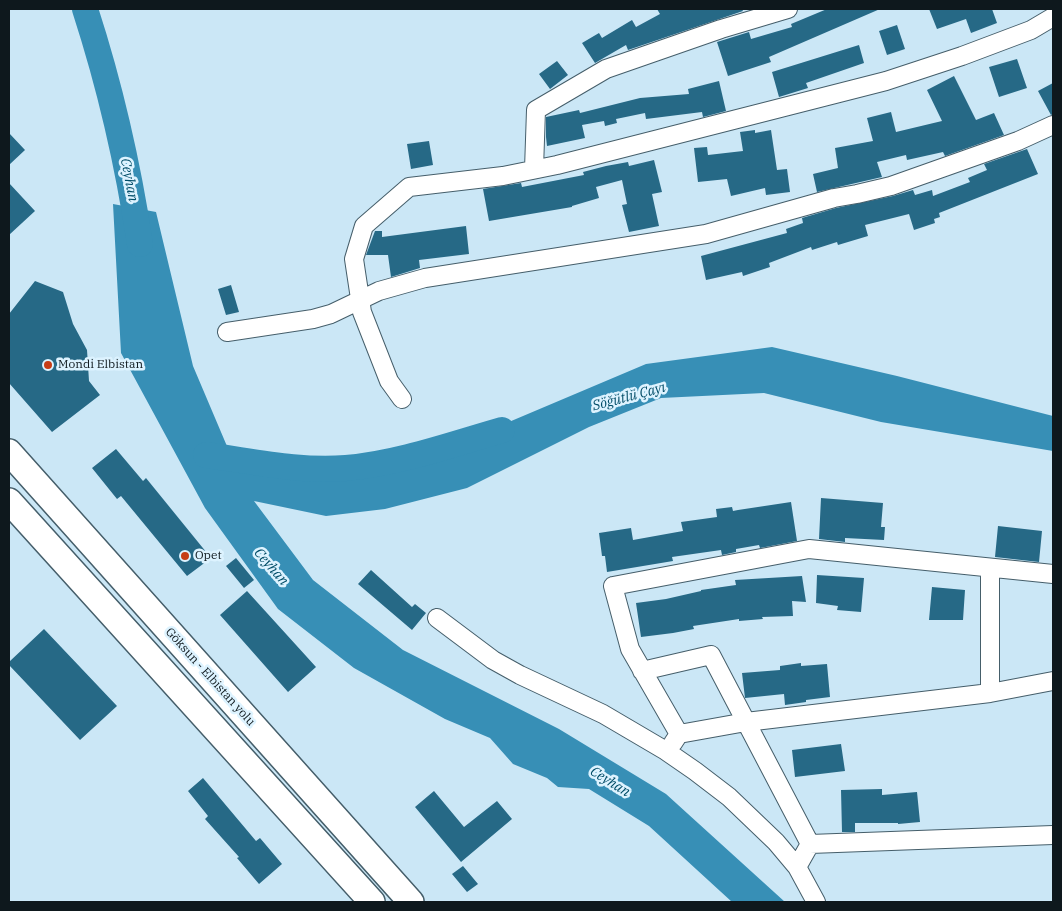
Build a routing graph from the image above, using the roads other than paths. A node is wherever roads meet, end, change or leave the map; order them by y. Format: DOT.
graph roads {
  1 [pos="788,9"];
  2 [pos="1053,17"];
  3 [pos="1053,125"];
  4 [pos="534,169"];
  5 [pos="360,300"];
  6 [pos="227,332"];
  7 [pos="402,399"];
  8 [pos="9,452"];
  9 [pos="9,501"];
  10 [pos="990,568"];
  11 [pos="1053,574"];
  12 [pos="437,618"];
  13 [pos="642,671"];
  14 [pos="1053,681"];
  15 [pos="990,693"];
  16 [pos="746,722"];
  17 [pos="679,734"];
  18 [pos="666,751"];
  19 [pos="1053,835"];
  20 [pos="810,844"];
  21 [pos="797,867"];
  22 [pos="372,902"];
  23 [pos="411,902"];
  24 [pos="816,902"];
  1 -- 4 [label="street"];
  2 -- 4 [label="street"];
  3 -- 5 [label="street"];
  4 -- 5 [label="street"];
  5 -- 6 [label="street"];
  5 -- 7 [label="street"];
  8 -- 23 [label="highway, Göksun - Elbistan yolu"];
  9 -- 22 [label="highway"];
  10 -- 11 [label="street"];
  10 -- 13 [label="street"];
  10 -- 15 [label="street"];
  12 -- 18 [label="street"];
  13 -- 16 [label="street"];
  13 -- 17 [label="street"];
  14 -- 15 [label="street"];
  15 -- 16 [label="street"];
  16 -- 17 [label="street"];
  16 -- 20 [label="street"];
  17 -- 18 [label="street"];
  18 -- 21 [label="street"];
  19 -- 20 [label="street"];
  20 -- 21 [label="street"];
  21 -- 24 [label="street"];
}
